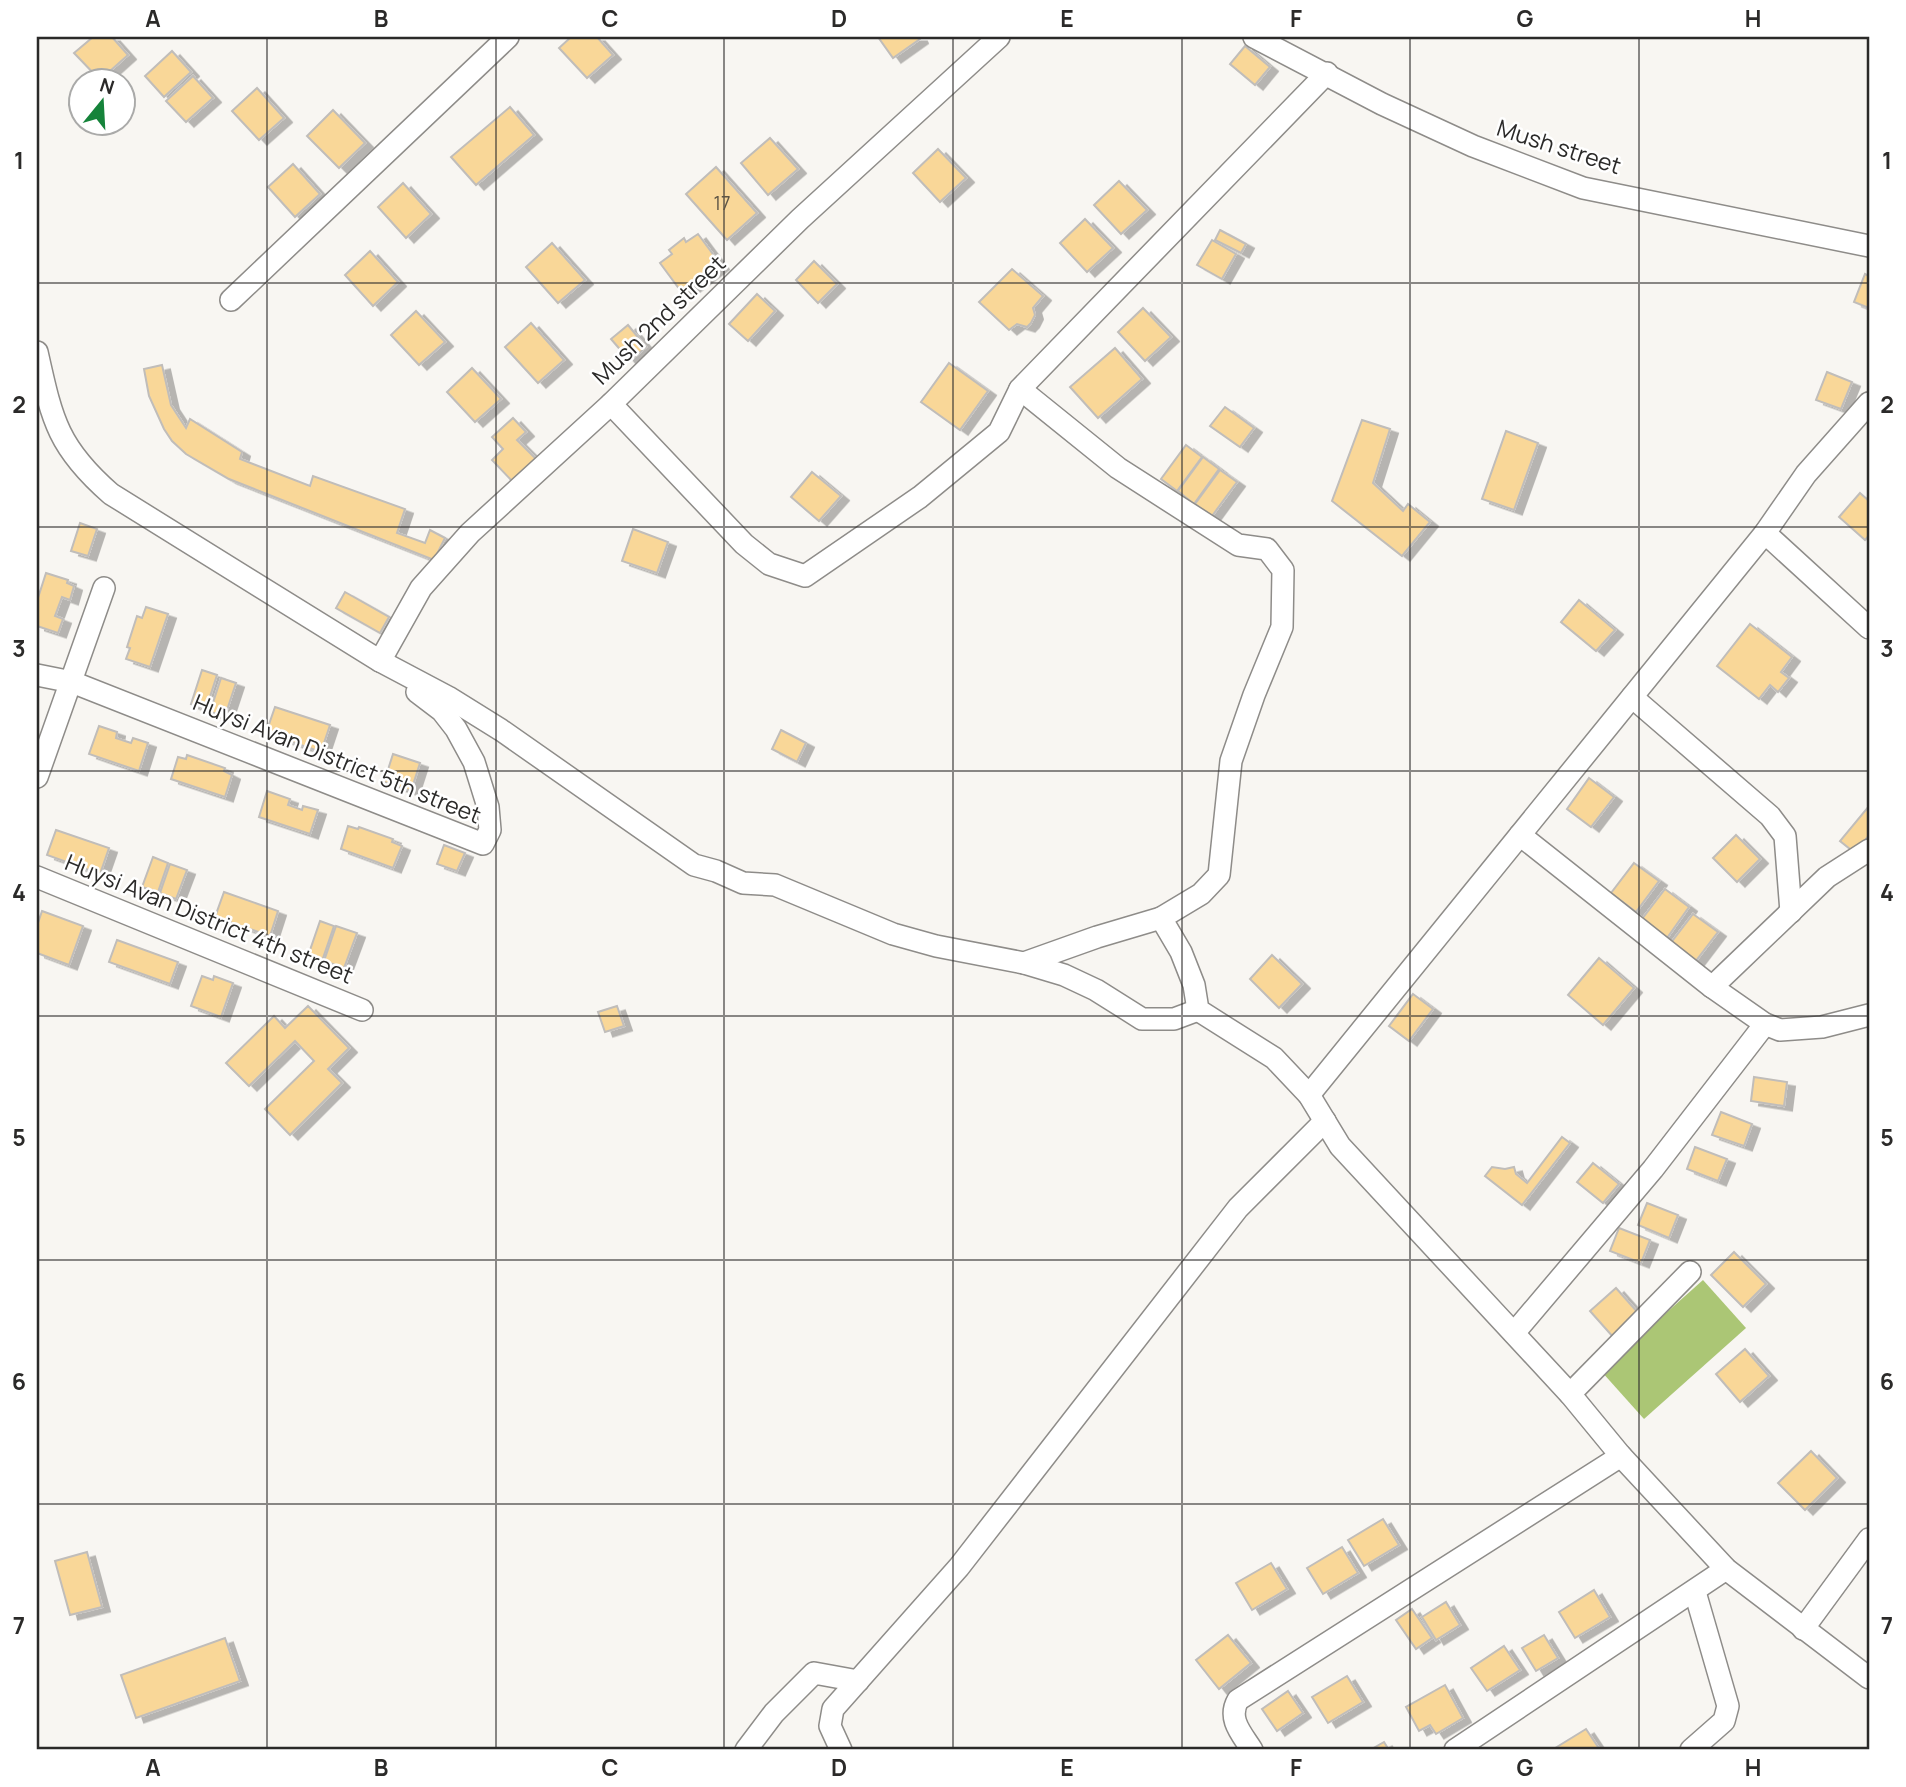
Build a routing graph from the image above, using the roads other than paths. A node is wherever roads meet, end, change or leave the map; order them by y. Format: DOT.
graph roads {
  1 [pos="508,37"];
  2 [pos="999,37"];
  3 [pos="1254,37"];
  4 [pos="1327,74"];
  5 [pos="1869,246"];
  6 [pos="231,300"];
  7 [pos="37,352"];
  8 [pos="1020,389"];
  9 [pos="1869,403"];
  10 [pos="611,404"];
  11 [pos="1765,533"];
  12 [pos="104,589"];
  13 [pos="1869,628"];
  14 [pos="380,661"];
  15 [pos="37,675"];
  16 [pos="72,682"];
  17 [pos="1632,697"];
  18 [pos="37,777"];
  19 [pos="1520,835"];
  20 [pos="1869,850"];
  21 [pos="37,877"];
  22 [pos="1791,912"];
  23 [pos="1161,918"];
  24 [pos="1024,962"];
  25 [pos="1712,987"];
  26 [pos="362,1010"];
  27 [pos="1198,1010"];
  28 [pos="1869,1015"];
  29 [pos="1765,1024"];
  30 [pos="1309,1094"];
  31 [pos="1325,1121"];
  32 [pos="1690,1272"];
  33 [pos="1514,1334"];
  34 [pos="1570,1394"];
  35 [pos="1621,1455"];
  36 [pos="1869,1539"];
  37 [pos="1727,1569"];
  38 [pos="1695,1592"];
  39 [pos="1802,1629"];
  40 [pos="1869,1678"];
  41 [pos="858,1681"];
  42 [pos="746,1750"];
  43 [pos="841,1750"];
  44 [pos="1252,1750"];
  45 [pos="1455,1750"];
  46 [pos="1691,1750"];
  1 -- 6 [label="street"];
  2 -- 10 [label="street, Mush 2nd street"];
  3 -- 4 [label="street, Mush street"];
  4 -- 5 [label="street, Mush street"];
  4 -- 8 [label="street"];
  7 -- 14 [label="street"];
  8 -- 10 [label="street"];
  8 -- 23 [label="street"];
  9 -- 11 [label="street"];
  10 -- 14 [label="street, Mush 2nd street"];
  11 -- 13 [label="street"];
  11 -- 17 [label="street"];
  12 -- 16 [label="street"];
  14 -- 16 [label="street, Huysi Avan District 5th street"];
  14 -- 24 [label="street"];
  15 -- 16 [label="street, Huysi Avan District 5th street"];
  16 -- 18 [label="street"];
  17 -- 19 [label="street"];
  17 -- 22 [label="street"];
  19 -- 25 [label="street"];
  19 -- 30 [label="street"];
  20 -- 22 [label="street"];
  21 -- 26 [label="street, Huysi Avan District 4th street"];
  22 -- 25 [label="street"];
  23 -- 24 [label="street"];
  23 -- 27 [label="street"];
  24 -- 27 [label="street"];
  25 -- 29 [label="street"];
  27 -- 30 [label="street"];
  28 -- 29 [label="street"];
  29 -- 33 [label="street"];
  30 -- 31 [label="street"];
  31 -- 33 [label="street"];
  31 -- 41 [label="street"];
  32 -- 34 [label="street"];
  33 -- 34 [label="street"];
  34 -- 35 [label="street"];
  35 -- 37 [label="street"];
  35 -- 44 [label="street"];
  36 -- 39 [label="street"];
  37 -- 38 [label="street"];
  37 -- 39 [label="street"];
  38 -- 45 [label="street"];
  38 -- 46 [label="street"];
  39 -- 40 [label="street"];
  41 -- 42 [label="street"];
  41 -- 43 [label="street"];
}
